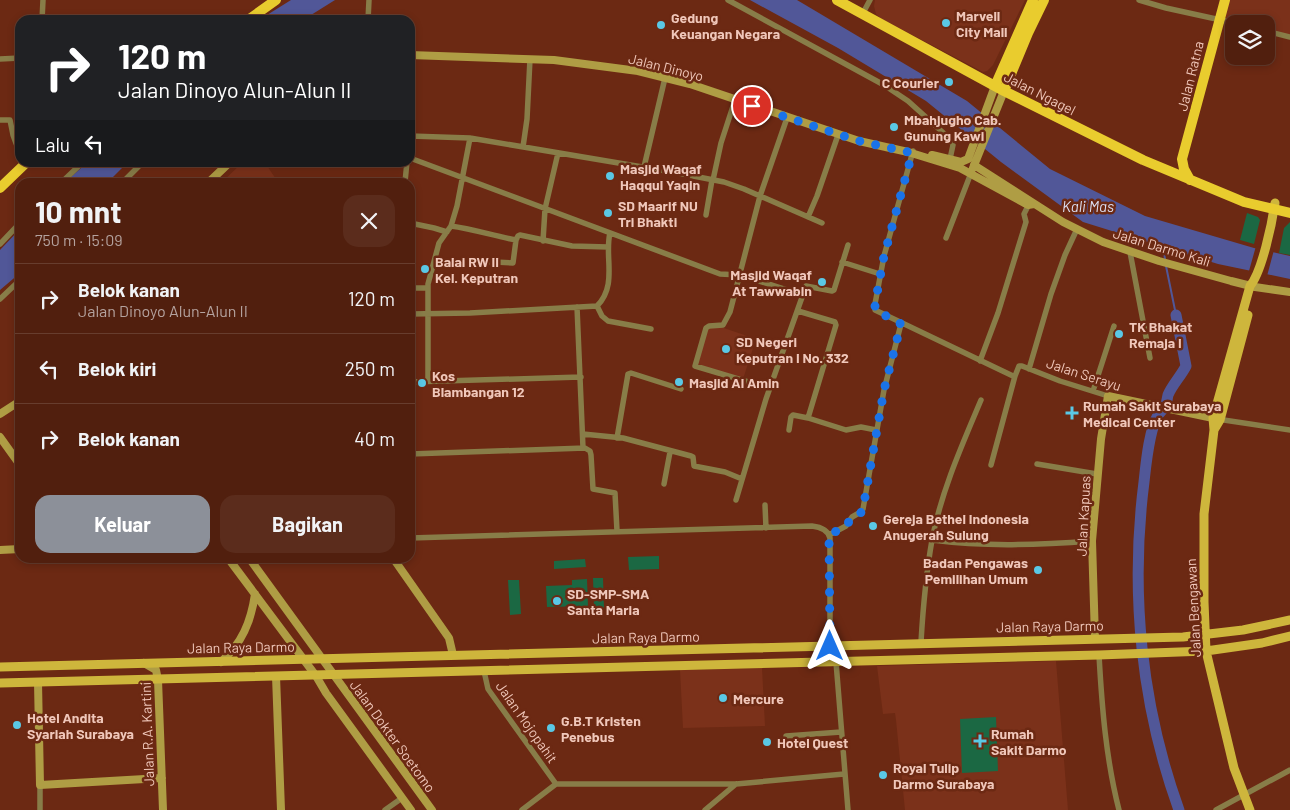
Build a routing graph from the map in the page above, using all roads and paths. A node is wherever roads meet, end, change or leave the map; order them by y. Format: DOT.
graph roads {
  1 [pos="43,0"];
  2 [pos="276,0"];
  3 [pos="369,0"];
  4 [pos="728,0"];
  5 [pos="837,0"];
  6 [pos="870,0"];
  7 [pos="1033,0"];
  8 [pos="1044,0"];
  9 [pos="1139,0"];
  10 [pos="1225,0"];
  11 [pos="863,13"];
  12 [pos="42,15"];
  13 [pos="255,15"];
  14 [pos="368,15"];
  15 [pos="1220,19"];
  16 [pos="1225,20"];
  17 [pos="1275,33"];
  18 [pos="1290,37"];
  19 [pos="415,55"];
  20 [pos="15,58"];
  21 [pos="0,59"];
  22 [pos="530,59"];
  23 [pos="665,78"];
  24 [pos="1000,89"];
  25 [pos="735,100"];
  26 [pos="788,118"];
  27 [pos="0,120"];
  28 [pos="838,135"];
  29 [pos="415,136"];
  30 [pos="470,138"];
  31 [pos="15,140"];
  32 [pos="523,147"];
  33 [pos="911,152"];
  34 [pos="558,153"];
  35 [pos="1182,159"];
  36 [pos="415,160"];
  37 [pos="950,160"];
  38 [pos="973,163"];
  39 [pos="21,167"];
  40 [pos="78,167"];
  41 [pos="138,167"];
  42 [pos="225,167"];
  43 [pos="644,167"];
  44 [pos="1167,170"];
  45 [pos="66,178"];
  46 [pos="127,178"];
  47 [pos="213,178"];
  48 [pos="462,178"];
  49 [pos="713,180"];
  50 [pos="1190,180"];
  51 [pos="0,188"];
  52 [pos="760,196"];
  53 [pos="1031,203"];
  54 [pos="1290,206"];
  55 [pos="1275,207"];
  56 [pos="545,209"];
  57 [pos="1290,213"];
  58 [pos="706,215"];
  59 [pos="808,217"];
  60 [pos="822,223"];
  61 [pos="415,224"];
  62 [pos="451,226"];
  63 [pos="15,228"];
  64 [pos="1077,229"];
  65 [pos="446,232"];
  66 [pos="610,233"];
  67 [pos="946,238"];
  68 [pos="516,240"];
  69 [pos="543,241"];
  70 [pos="0,244"];
  71 [pos="848,245"];
  72 [pos="608,247"];
  73 [pos="1130,252"];
  74 [pos="436,262"];
  75 [pos="842,262"];
  76 [pos="880,274"];
  77 [pos="740,275"];
  78 [pos="1254,282"];
  79 [pos="15,285"];
  80 [pos="415,288"];
  81 [pos="428,288"];
  82 [pos="1290,292"];
  83 [pos="803,295"];
  84 [pos="0,300"];
  85 [pos="597,306"];
  86 [pos="577,307"];
  87 [pos="797,313"];
  88 [pos="415,314"];
  89 [pos="428,314"];
  90 [pos="901,324"];
  91 [pos="1114,326"];
  92 [pos="651,329"];
  93 [pos="1150,358"];
  94 [pos="980,361"];
  95 [pos="1029,369"];
  96 [pos="1015,376"];
  97 [pos="581,377"];
  98 [pos="428,381"];
  99 [pos="415,382"];
  100 [pos="770,388"];
  101 [pos="681,389"];
  102 [pos="1094,391"];
  103 [pos="1108,396"];
  104 [pos="981,400"];
  105 [pos="15,404"];
  106 [pos="0,414"];
  107 [pos="808,418"];
  108 [pos="1216,419"];
  109 [pos="789,430"];
  110 [pos="876,430"];
  111 [pos="1290,430"];
  112 [pos="583,434"];
  113 [pos="0,437"];
  114 [pos="617,438"];
  115 [pos="584,448"];
  116 [pos="670,452"];
  117 [pos="415,454"];
  118 [pos="15,456"];
  119 [pos="1037,464"];
  120 [pos="991,466"];
  121 [pos="1097,474"];
  122 [pos="742,479"];
  123 [pos="664,484"];
  124 [pos="736,500"];
  125 [pos="765,505"];
  126 [pos="766,528"];
  127 [pos="618,531"];
  128 [pos="828,533"];
  129 [pos="415,538"];
  130 [pos="932,540"];
  131 [pos="1092,541"];
  132 [pos="0,550"];
  133 [pos="15,550"];
  134 [pos="232,563"];
  135 [pos="253,563"];
  136 [pos="396,563"];
  137 [pos="255,594"];
  138 [pos="1290,620"];
  139 [pos="1205,635"];
  140 [pos="1290,636"];
  141 [pos="1095,638"];
  142 [pos="922,642"];
  143 [pos="830,646"];
  144 [pos="660,651"];
  145 [pos="677,651"];
  146 [pos="1206,651"];
  147 [pos="453,655"];
  148 [pos="1099,656"];
  149 [pos="304,659"];
  150 [pos="322,659"];
  151 [pos="220,662"];
  152 [pos="836,662"];
  153 [pos="144,663"];
  154 [pos="679,666"];
  155 [pos="0,667"];
  156 [pos="660,667"];
  157 [pos="484,671"];
  158 [pos="276,676"];
  159 [pos="316,676"];
  160 [pos="334,676"];
  161 [pos="158,680"];
  162 [pos="38,682"];
  163 [pos="0,683"];
  164 [pos="842,732"];
  165 [pos="786,736"];
  166 [pos="1290,770"];
  167 [pos="844,774"];
  168 [pos="162,778"];
  169 [pos="556,784"];
  170 [pos="736,784"];
  171 [pos="40,785"];
  172 [pos="1243,796"];
  173 [pos="402,798"];
  174 [pos="40,810"];
  175 [pos="163,810"];
  176 [pos="281,810"];
  177 [pos="385,810"];
  178 [pos="411,810"];
  179 [pos="432,810"];
  180 [pos="522,810"];
  181 [pos="705,810"];
  182 [pos="848,810"];
  183 [pos="1119,810"];
  184 [pos="1216,810"];
  185 [pos="1250,810"];
  1 -- 12 [label="street"];
  2 -- 13 [label="highway"];
  3 -- 14 [label="street"];
  4 -- 37 [label="street"];
  5 -- 11 [label="highway, Jalan Ngagel"];
  6 -- 11 [label="street"];
  7 -- 24 [label="highway"];
  8 -- 24 [label="highway"];
  9 -- 15 [label="street"];
  10 -- 15 [label="highway, Jalan Ratna"];
  11 -- 24 [label="highway, Jalan Ngagel"];
  15 -- 16 [label="street"];
  15 -- 35 [label="highway, Jalan Ratna"];
  17 -- 18 [label="street"];
  19 -- 22 [label="main road, Jalan Dinoyo"];
  20 -- 21 [label="street"];
  22 -- 23 [label="main road, Jalan Dinoyo"];
  22 -- 32 [label="street"];
  23 -- 25 [label="main road, Jalan Dinoyo"];
  23 -- 43 [label="street"];
  24 -- 38 [label="main road"];
  24 -- 38 [label="main road"];
  24 -- 44 [label="highway, Jalan Ngagel"];
  25 -- 26 [label="main road, Jalan Dinoyo"];
  25 -- 49 [label="street"];
  26 -- 28 [label="main road, Jalan Dinoyo"];
  26 -- 52 [label="street"];
  27 -- 31 [label="street"];
  28 -- 33 [label="main road, Jalan Dinoyo"];
  28 -- 59 [label="street"];
  29 -- 30 [label="street"];
  30 -- 32 [label="street"];
  30 -- 48 [label="street"];
  32 -- 34 [label="street"];
  33 -- 37 [label="main road, Jalan Dinoyo"];
  33 -- 38 [label="main road, Jalan Dinoyo"];
  33 -- 76 [label="street"];
  34 -- 43 [label="street"];
  34 -- 56 [label="street"];
  35 -- 44 [label="highway"];
  35 -- 50 [label="highway"];
  36 -- 48 [label="street"];
  37 -- 38 [label="main road, Jalan Dinoyo"];
  38 -- 53 [label="main road, Jalan Darmo Kali"];
  38 -- 67 [label="street"];
  39 -- 51 [label="highway"];
  40 -- 45 [label="street"];
  41 -- 46 [label="street"];
  42 -- 47 [label="main road"];
  43 -- 49 [label="street"];
  44 -- 50 [label="highway, Jalan Ngagel"];
  48 -- 56 [label="street"];
  48 -- 62 [label="street"];
  49 -- 52 [label="street"];
  49 -- 58 [label="street"];
  50 -- 55 [label="highway, Jalan Ngagel"];
  52 -- 59 [label="street"];
  52 -- 77 [label="street"];
  53 -- 64 [label="main road, Jalan Darmo Kali"];
  53 -- 94 [label="street"];
  54 -- 55 [label="highway, Jalan Ngagel"];
  55 -- 57 [label="highway, Jalan Ngagel"];
  55 -- 78 [label="main road, Jalan Bengawan"];
  56 -- 66 [label="street"];
  56 -- 69 [label="street"];
  59 -- 60 [label="street"];
  61 -- 65 [label="street"];
  62 -- 65 [label="street"];
  62 -- 68 [label="street"];
  63 -- 70 [label="street"];
  64 -- 73 [label="main road, Jalan Darmo Kali"];
  64 -- 95 [label="street"];
  65 -- 74 [label="street"];
  66 -- 72 [label="street"];
  66 -- 77 [label="street"];
  68 -- 69 [label="street"];
  68 -- 74 [label="street"];
  69 -- 72 [label="street"];
  71 -- 75 [label="street"];
  72 -- 85 [label="street"];
  73 -- 78 [label="main road, Jalan Darmo Kali"];
  73 -- 93 [label="street"];
  74 -- 81 [label="street"];
  75 -- 76 [label="street"];
  75 -- 83 [label="street"];
  76 -- 90 [label="street"];
  77 -- 83 [label="street"];
  77 -- 100 [label="street"];
  78 -- 82 [label="main road, Jalan Darmo Kali"];
  78 -- 108 [label="main road, Jalan Bengawan"];
  79 -- 84 [label="street"];
  80 -- 81 [label="street"];
  81 -- 89 [label="street"];
  83 -- 87 [label="street"];
  85 -- 86 [label="street"];
  85 -- 92 [label="street"];
  86 -- 89 [label="street"];
  86 -- 97 [label="street"];
  87 -- 100 [label="street"];
  87 -- 107 [label="street"];
  88 -- 89 [label="street"];
  89 -- 98 [label="street"];
  90 -- 94 [label="street"];
  90 -- 110 [label="street"];
  91 -- 102 [label="street"];
  94 -- 96 [label="street"];
  95 -- 96 [label="street, Jalan Serayu"];
  95 -- 102 [label="street, Jalan Serayu"];
  96 -- 120 [label="street"];
  97 -- 98 [label="street"];
  97 -- 112 [label="street"];
  98 -- 99 [label="street"];
  100 -- 122 [label="street"];
  101 -- 114 [label="street"];
  102 -- 103 [label="street, Jalan Serayu"];
  103 -- 108 [label="main road, Jalan Serayu"];
  103 -- 121 [label="main road, Jalan Kapuas"];
  104 -- 130 [label="street"];
  105 -- 106 [label="main road"];
  107 -- 109 [label="street"];
  107 -- 110 [label="street"];
  108 -- 111 [label="street, Jalan Serayu"];
  108 -- 139 [label="main road, Jalan Bengawan"];
  110 -- 128 [label="street"];
  112 -- 114 [label="street"];
  112 -- 115 [label="street"];
  113 -- 118 [label="main road"];
  114 -- 116 [label="street"];
  115 -- 117 [label="street"];
  115 -- 127 [label="street"];
  116 -- 122 [label="street"];
  116 -- 123 [label="street"];
  119 -- 121 [label="street"];
  121 -- 131 [label="main road, Jalan Kapuas"];
  122 -- 124 [label="street"];
  125 -- 126 [label="street"];
  126 -- 127 [label="street"];
  126 -- 128 [label="street"];
  127 -- 129 [label="street"];
  128 -- 143 [label="street"];
  130 -- 131 [label="street"];
  130 -- 142 [label="street"];
  131 -- 141 [label="main road, Jalan Kapuas"];
  132 -- 133 [label="main road"];
  134 -- 137 [label="main road, Jalan Dokter Soetomo"];
  135 -- 150 [label="main road, Jalan Dokter Soetomo"];
  136 -- 147 [label="main road"];
  137 -- 149 [label="main road, Jalan Dokter Soetomo"];
  137 -- 151 [label="main road"];
  138 -- 139 [label="main road, Jalan Raya Darmo"];
  139 -- 141 [label="main road, Jalan Raya Darmo"];
  139 -- 146 [label="main road, Jalan Bengawan"];
  140 -- 146 [label="main road"];
  141 -- 142 [label="main road, Jalan Raya Darmo"];
  142 -- 143 [label="main road, Jalan Raya Darmo"];
  143 -- 145 [label="main road, Jalan Raya Darmo"];
  144 -- 145 [label="main road, Jalan Raya Darmo"];
  144 -- 147 [label="main road, Jalan Raya Darmo"];
  144 -- 156 [label="main road"];
  145 -- 154 [label="main road"];
  146 -- 148 [label="main road"];
  146 -- 172 [label="main road, Jalan Bengawan"];
  147 -- 150 [label="main road, Jalan Raya Darmo"];
  148 -- 152 [label="main road"];
  148 -- 183 [label="street"];
  149 -- 150 [label="main road, Jalan Raya Darmo"];
  149 -- 151 [label="main road, Jalan Raya Darmo"];
  149 -- 159 [label="main road, Jalan Dokter Soetomo"];
  150 -- 160 [label="main road, Jalan Dokter Soetomo"];
  151 -- 153 [label="main road, Jalan Raya Darmo"];
  152 -- 154 [label="main road"];
  152 -- 164 [label="street"];
  153 -- 155 [label="main road, Jalan Raya Darmo"];
  153 -- 161 [label="main road, Jalan R.A. Kartini"];
  154 -- 156 [label="main road"];
  156 -- 157 [label="main road"];
  157 -- 160 [label="main road"];
  157 -- 169 [label="street, Jalan Mojopahit"];
  158 -- 159 [label="main road"];
  158 -- 161 [label="main road"];
  158 -- 176 [label="main road"];
  159 -- 160 [label="main road"];
  159 -- 173 [label="main road, Jalan Dokter Soetomo"];
  160 -- 179 [label="main road, Jalan Dokter Soetomo"];
  161 -- 162 [label="main road"];
  161 -- 168 [label="main road, Jalan R.A. Kartini"];
  162 -- 163 [label="main road"];
  162 -- 171 [label="main road"];
  164 -- 165 [label="street"];
  164 -- 167 [label="street"];
  166 -- 172 [label="street"];
  167 -- 170 [label="street"];
  167 -- 182 [label="street"];
  168 -- 171 [label="main road"];
  168 -- 175 [label="main road, Jalan R.A. Kartini"];
  169 -- 170 [label="street"];
  169 -- 180 [label="street"];
  170 -- 181 [label="street"];
  171 -- 174 [label="street"];
  172 -- 184 [label="street"];
  172 -- 185 [label="main road, Jalan Bengawan"];
  173 -- 177 [label="street"];
  173 -- 178 [label="main road, Jalan Dokter Soetomo"];
}
